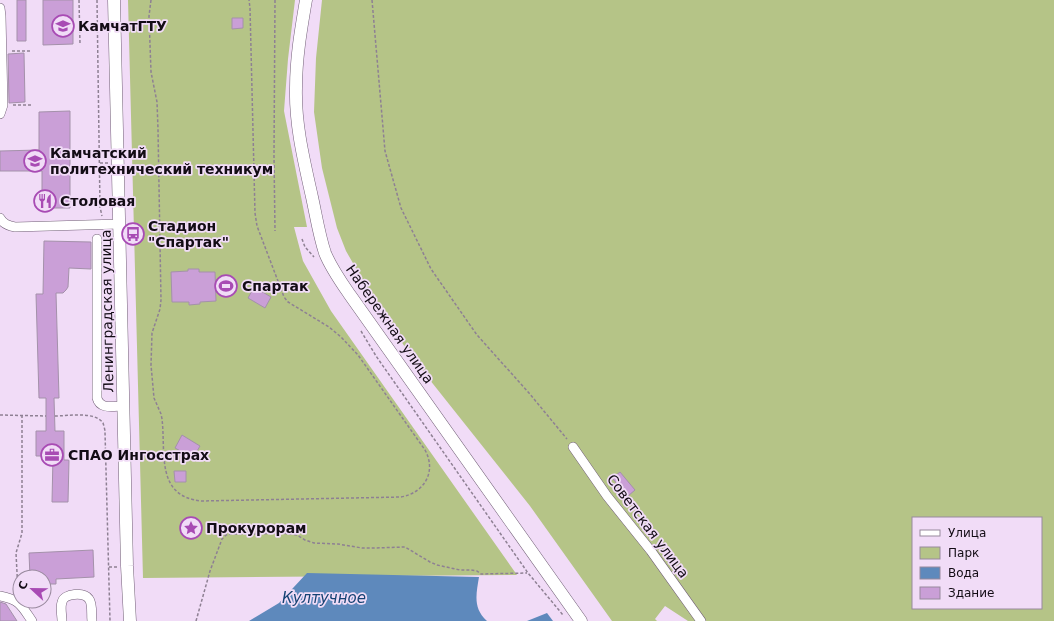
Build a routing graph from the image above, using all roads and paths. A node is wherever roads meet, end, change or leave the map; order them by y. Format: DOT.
graph roads {
  1 [pos="79,0"];
  2 [pos="96,0"];
  3 [pos="114,0"];
  4 [pos="151,0"];
  5 [pos="249,0"];
  6 [pos="276,0"];
  7 [pos="306,0"];
  8 [pos="372,0"];
  9 [pos="0,8"];
  10 [pos="80,44"];
  11 [pos="30,51"];
  12 [pos="2,52"];
  13 [pos="31,105"];
  14 [pos="2,110"];
  15 [pos="100,163"];
  16 [pos="110,163"];
  17 [pos="100,207"];
  18 [pos="0,218"];
  19 [pos="120,224"];
  20 [pos="276,231"];
  21 [pos="97,239"];
  22 [pos="302,239"];
  23 [pos="318,261"];
  24 [pos="361,331"];
  25 [pos="124,406"];
  26 [pos="0,415"];
  27 [pos="22,415"];
  28 [pos="46,416"];
  29 [pos="55,416"];
  30 [pos="573,447"];
  31 [pos="109,567"];
  32 [pos="119,567"];
  33 [pos="17,569"];
  34 [pos="528,573"];
  35 [pos="0,596"];
  36 [pos="12,598"];
  37 [pos="24,609"];
  38 [pos="563,615"];
  39 [pos="32,621"];
  40 [pos="62,621"];
  41 [pos="92,621"];
  42 [pos="110,621"];
  43 [pos="130,621"];
  44 [pos="196,621"];
  45 [pos="581,621"];
  46 [pos="701,621"];
  1 -- 10 [label="path"];
  2 -- 15 [label="path"];
  3 -- 19 [label="main road, Ленинградская улица"];
  4 -- 5 [label="path"];
  6 -- 20 [label="path"];
  7 -- 45 [label="main road, Набережная улица"];
  8 -- 30 [label="path"];
  9 -- 12 [label="street"];
  11 -- 12 [label="path"];
  12 -- 14 [label="street"];
  13 -- 14 [label="path"];
  15 -- 16 [label="path"];
  15 -- 17 [label="path"];
  18 -- 19 [label="street"];
  19 -- 25 [label="main road, Ленинградская улица"];
  21 -- 25 [label="street"];
  22 -- 23 [label="path"];
  24 -- 34 [label="path"];
  25 -- 43 [label="main road, Ленинградская улица"];
  26 -- 27 [label="path"];
  27 -- 28 [label="path"];
  27 -- 33 [label="path"];
  29 -- 31 [label="path"];
  30 -- 46 [label="street, Советская улица"];
  31 -- 32 [label="path"];
  31 -- 42 [label="path"];
  34 -- 38 [label="path"];
  34 -- 44 [label="path"];
  35 -- 36 [label="street"];
  37 -- 39 [label="street"];
  40 -- 41 [label="street"];
}
